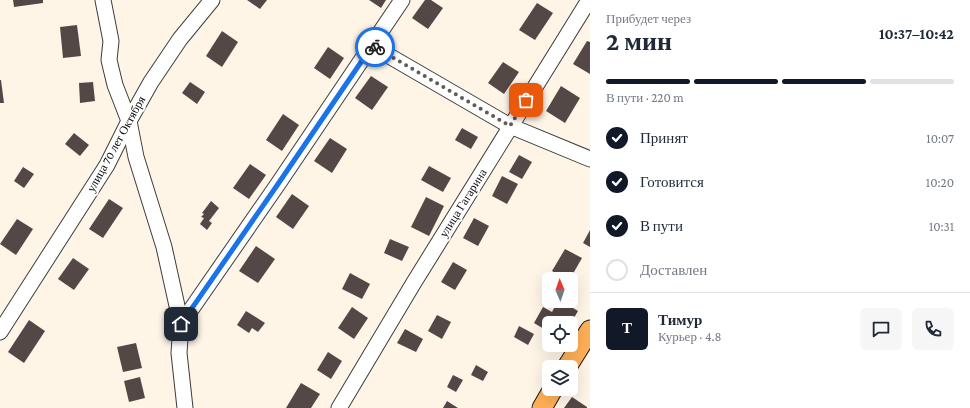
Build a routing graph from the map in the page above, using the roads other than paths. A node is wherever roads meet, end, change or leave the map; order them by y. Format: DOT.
graph roads {
  1 [pos="103,0"];
  2 [pos="212,0"];
  3 [pos="402,0"];
  4 [pos="589,0"];
  5 [pos="372,46"];
  6 [pos="129,121"];
  7 [pos="510,126"];
  8 [pos="590,159"];
  9 [pos="181,324"];
  10 [pos="590,330"];
  11 [pos="0,332"];
  12 [pos="571,360"];
  13 [pos="549,396"];
  14 [pos="185,408"];
  15 [pos="339,408"];
  16 [pos="542,408"];
  1 -- 6 [label="street"];
  2 -- 6 [label="street, улица 70 лет Октября"];
  3 -- 5 [label="street"];
  4 -- 7 [label="street, улица Гагарина"];
  5 -- 7 [label="street"];
  5 -- 9 [label="street"];
  6 -- 9 [label="street"];
  6 -- 11 [label="street, улица 70 лет Октября"];
  7 -- 8 [label="street"];
  7 -- 15 [label="street, улица Гагарина"];
  9 -- 14 [label="street"];
  10 -- 12 [label="main road"];
  13 -- 16 [label="main road"];
}
